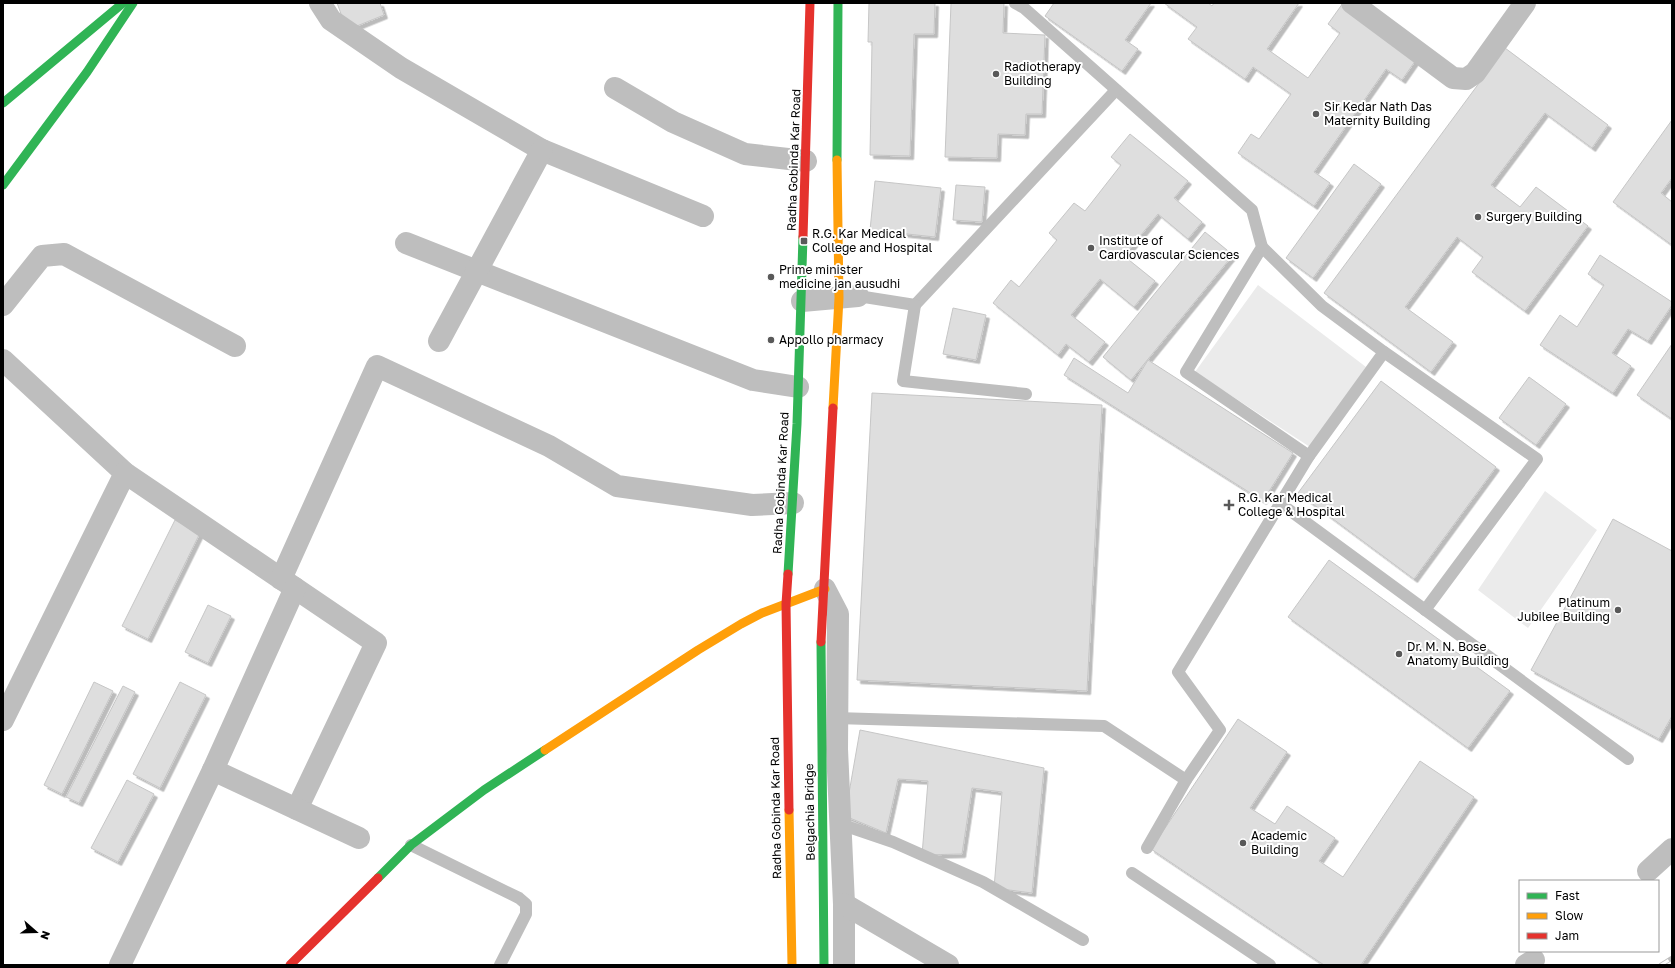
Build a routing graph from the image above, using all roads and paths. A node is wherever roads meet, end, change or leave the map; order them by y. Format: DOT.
graph roads {
  1 [pos="123,3"];
  2 [pos="132,3"];
  3 [pos="320,3"];
  4 [pos="810,3"];
  5 [pos="838,3"];
  6 [pos="1015,3"];
  7 [pos="1352,3"];
  8 [pos="1525,3"];
  9 [pos="615,88"];
  10 [pos="1116,90"];
  11 [pos="3,103"];
  12 [pos="542,150"];
  13 [pos="806,161"];
  14 [pos="3,185"];
  15 [pos="703,216"];
  16 [pos="406,243"];
  17 [pos="1262,247"];
  18 [pos="478,271"];
  19 [pos="848,297"];
  20 [pos="802,301"];
  21 [pos="3,305"];
  22 [pos="915,305"];
  23 [pos="439,341"];
  24 [pos="235,346"];
  25 [pos="1384,352"];
  26 [pos="3,360"];
  27 [pos="798,387"];
  28 [pos="1026,394"];
  29 [pos="1309,456"];
  30 [pos="125,473"];
  31 [pos="793,503"];
  32 [pos="1281,504"];
  33 [pos="288,583"];
  34 [pos="825,589"];
  35 [pos="786,604"];
  36 [pos="1425,610"];
  37 [pos="836,718"];
  38 [pos="3,720"];
  39 [pos="1628,759"];
  40 [pos="213,770"];
  41 [pos="1186,780"];
  42 [pos="297,809"];
  43 [pos="840,824"];
  44 [pos="359,838"];
  45 [pos="411,845"];
  46 [pos="1147,848"];
  47 [pos="1672,849"];
  48 [pos="1648,870"];
  49 [pos="1132,873"];
  50 [pos="844,904"];
  51 [pos="1083,940"];
  52 [pos="120,965"];
  53 [pos="290,965"];
  54 [pos="500,965"];
  55 [pos="792,965"];
  56 [pos="824,965"];
  57 [pos="844,965"];
  58 [pos="948,965"];
  59 [pos="1270,965"];
  1 -- 11 [label="main road"];
  2 -- 14 [label="main road"];
  3 -- 12 [label="street"];
  4 -- 13 [label="main road, Radha Gobinda Kar Road"];
  5 -- 19 [label="main road"];
  6 -- 10 [label="lane"];
  7 -- 8 [label="street"];
  9 -- 13 [label="street"];
  10 -- 17 [label="lane"];
  10 -- 22 [label="lane"];
  12 -- 15 [label="street"];
  12 -- 18 [label="street"];
  13 -- 20 [label="main road, Radha Gobinda Kar Road"];
  16 -- 18 [label="street"];
  17 -- 25 [label="lane"];
  17 -- 29 [label="lane"];
  18 -- 23 [label="street"];
  18 -- 27 [label="street"];
  19 -- 20 [label="street"];
  19 -- 22 [label="lane"];
  19 -- 34 [label="main road"];
  20 -- 27 [label="main road, Radha Gobinda Kar Road"];
  21 -- 24 [label="street"];
  22 -- 28 [label="lane"];
  25 -- 29 [label="lane"];
  25 -- 36 [label="lane"];
  26 -- 30 [label="street"];
  27 -- 31 [label="main road, Radha Gobinda Kar Road"];
  29 -- 32 [label="lane"];
  30 -- 33 [label="street"];
  30 -- 38 [label="street"];
  31 -- 33 [label="street"];
  31 -- 35 [label="main road, Radha Gobinda Kar Road"];
  32 -- 36 [label="lane"];
  32 -- 41 [label="lane"];
  33 -- 40 [label="street"];
  33 -- 42 [label="street"];
  34 -- 35 [label="main road"];
  34 -- 37 [label="street"];
  34 -- 56 [label="main road, Belgachia Bridge"];
  35 -- 45 [label="main road"];
  35 -- 55 [label="main road, Radha Gobinda Kar Road"];
  36 -- 39 [label="lane"];
  37 -- 41 [label="lane"];
  37 -- 43 [label="street"];
  40 -- 42 [label="street"];
  40 -- 52 [label="street"];
  41 -- 46 [label="lane"];
  42 -- 44 [label="street"];
  43 -- 50 [label="street"];
  43 -- 51 [label="lane"];
  45 -- 53 [label="main road"];
  45 -- 54 [label="lane"];
  47 -- 48 [label="street"];
  49 -- 59 [label="lane"];
  50 -- 57 [label="street"];
  50 -- 58 [label="street"];
}
